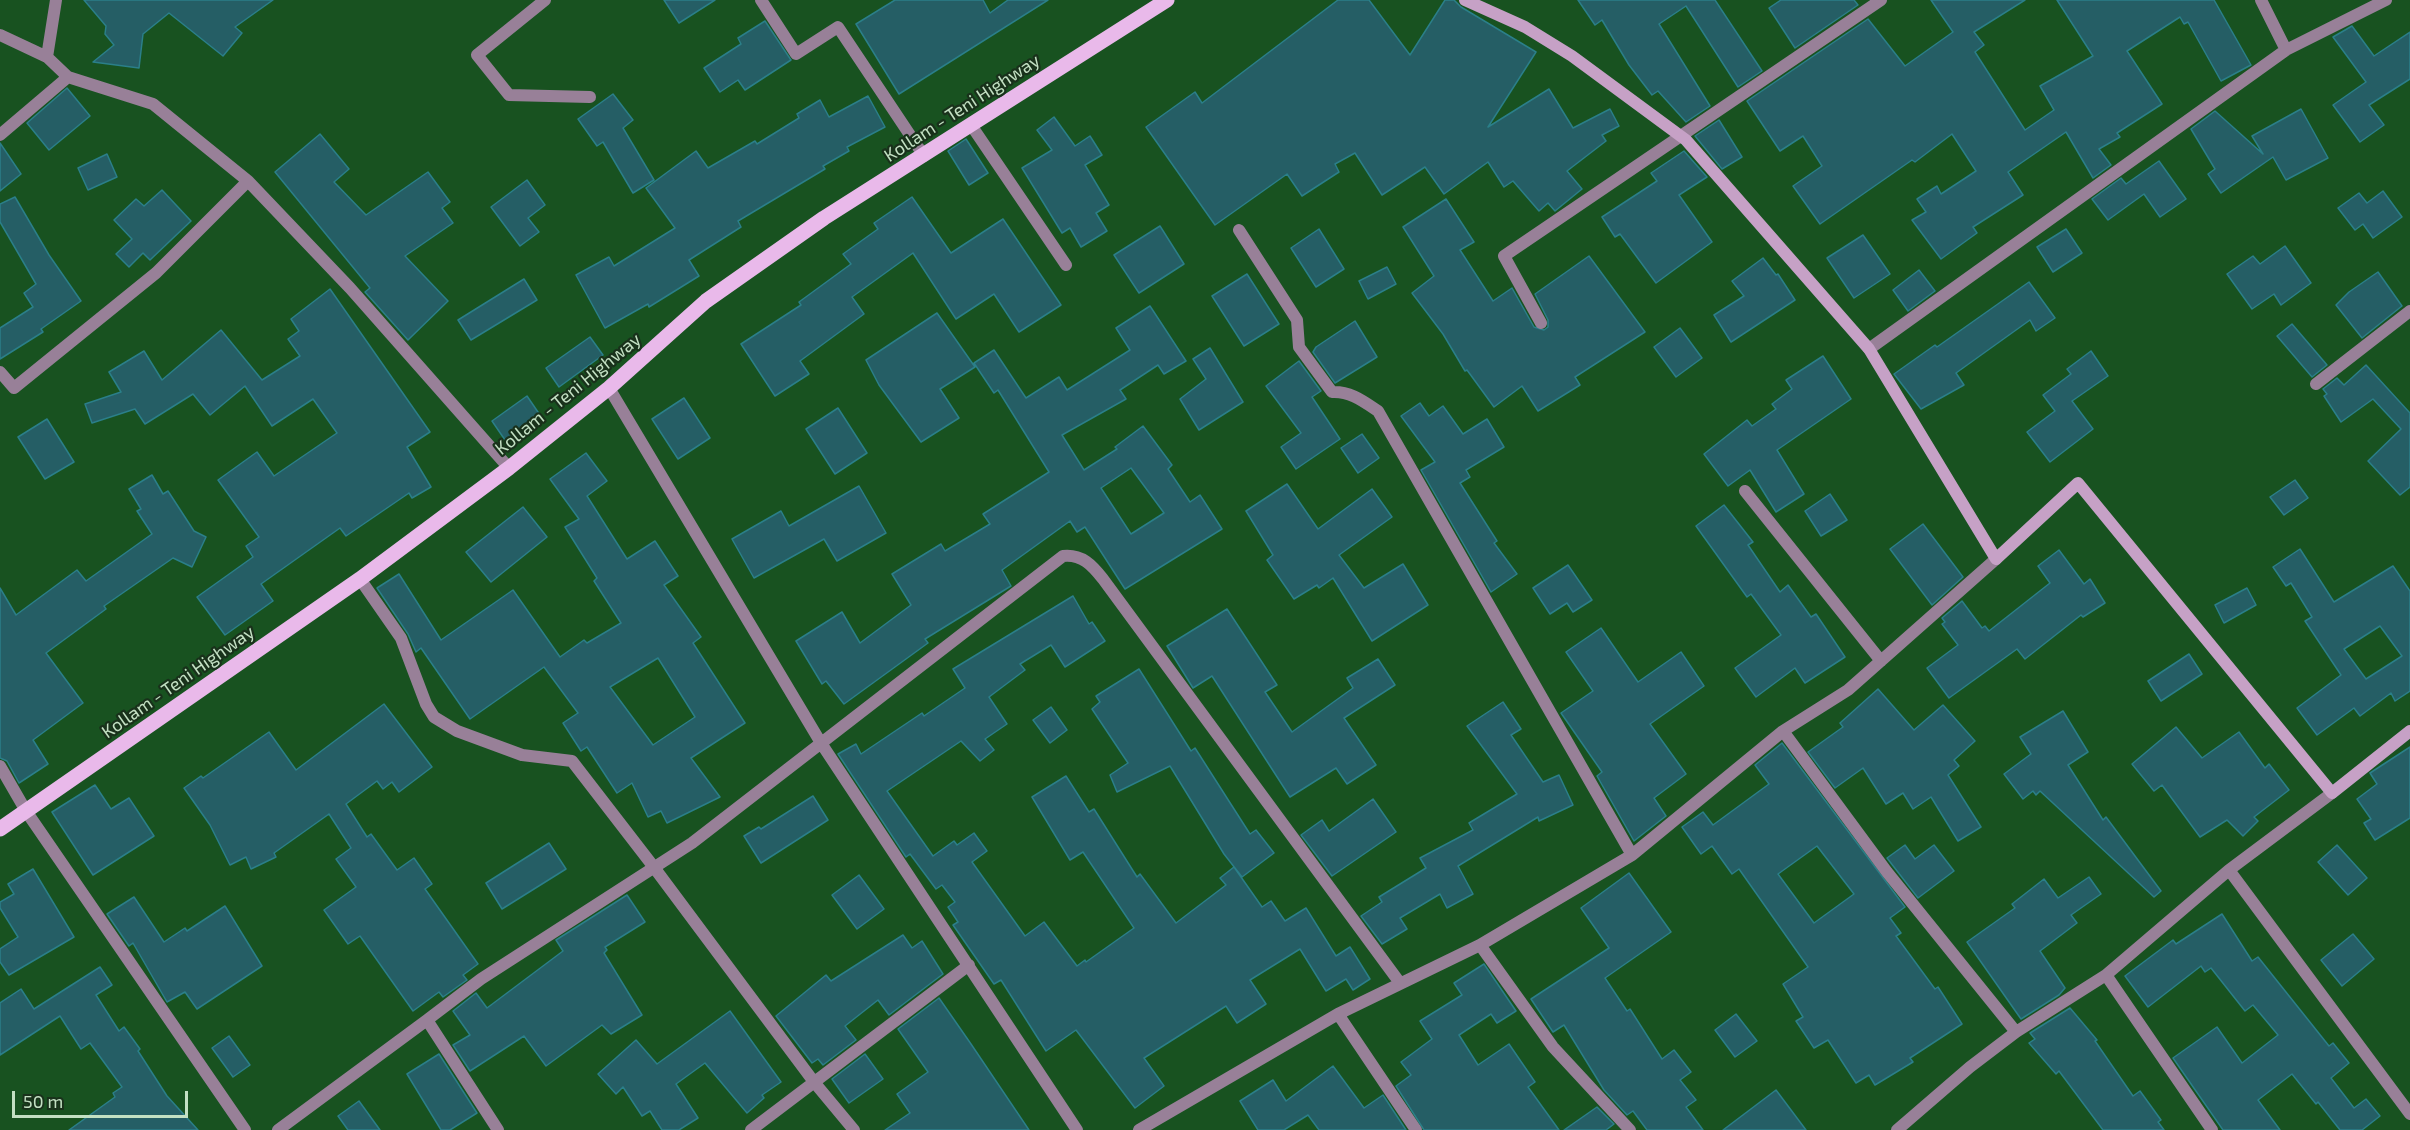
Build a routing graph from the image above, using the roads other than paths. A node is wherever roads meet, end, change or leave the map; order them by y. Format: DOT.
graph roads {
  1 [pos="56,0"];
  2 [pos="545,0"];
  3 [pos="761,0"];
  4 [pos="1167,0"];
  5 [pos="1465,0"];
  6 [pos="1881,0"];
  7 [pos="2261,0"];
  8 [pos="2386,0"];
  9 [pos="0,35"];
  10 [pos="2286,50"];
  11 [pos="47,57"];
  12 [pos="68,77"];
  13 [pos="590,97"];
  14 [pos="971,125"];
  15 [pos="0,135"];
  16 [pos="1679,136"];
  17 [pos="924,156"];
  18 [pos="248,181"];
  19 [pos="1239,230"];
  20 [pos="1066,265"];
  21 [pos="2410,311"];
  22 [pos="1541,323"];
  23 [pos="1869,349"];
  24 [pos="0,372"];
  25 [pos="2316,384"];
  26 [pos="609,388"];
  27 [pos="509,468"];
  28 [pos="1744,491"];
  29 [pos="1996,559"];
  30 [pos="360,579"];
  31 [pos="1881,661"];
  32 [pos="1783,731"];
  33 [pos="2410,731"];
  34 [pos="821,743"];
  35 [pos="0,766"];
  36 [pos="2332,793"];
  37 [pos="26,812"];
  38 [pos="0,829"];
  39 [pos="1632,855"];
  40 [pos="653,866"];
  41 [pos="2229,870"];
  42 [pos="1480,945"];
  43 [pos="969,965"];
  44 [pos="2106,975"];
  45 [pos="1400,983"];
  46 [pos="1338,1014"];
  47 [pos="427,1020"];
  48 [pos="2016,1032"];
  49 [pos="814,1082"];
  50 [pos="2410,1114"];
  51 [pos="1899,1129"];
  52 [pos="245,1130"];
  53 [pos="279,1130"];
  54 [pos="498,1130"];
  55 [pos="751,1130"];
  56 [pos="854,1130"];
  57 [pos="1077,1130"];
  58 [pos="1139,1130"];
  59 [pos="1416,1130"];
  60 [pos="1630,1130"];
  61 [pos="2212,1130"];
  1 -- 11 [label="street"];
  2 -- 13 [label="street"];
  3 -- 17 [label="street"];
  4 -- 14 [label="main road, Kollam - Teni Highway"];
  5 -- 16 [label="street"];
  6 -- 16 [label="street"];
  7 -- 10 [label="street"];
  8 -- 10 [label="street"];
  9 -- 11 [label="street"];
  10 -- 23 [label="street"];
  11 -- 12 [label="street"];
  12 -- 15 [label="street"];
  12 -- 18 [label="street"];
  14 -- 17 [label="main road, Kollam - Teni Highway"];
  14 -- 20 [label="street"];
  16 -- 22 [label="street"];
  16 -- 23 [label="street"];
  17 -- 26 [label="main road, Kollam - Teni Highway"];
  18 -- 24 [label="street"];
  18 -- 27 [label="street"];
  19 -- 39 [label="street"];
  21 -- 25 [label="street"];
  23 -- 29 [label="street"];
  26 -- 27 [label="main road, Kollam - Teni Highway"];
  26 -- 34 [label="street"];
  27 -- 30 [label="main road, Kollam - Teni Highway"];
  28 -- 31 [label="street"];
  29 -- 31 [label="street"];
  29 -- 36 [label="street"];
  30 -- 37 [label="main road, Kollam - Teni Highway"];
  30 -- 40 [label="street"];
  31 -- 32 [label="street"];
  32 -- 39 [label="street"];
  32 -- 48 [label="street"];
  33 -- 36 [label="street"];
  34 -- 40 [label="street"];
  34 -- 43 [label="street"];
  34 -- 45 [label="street"];
  35 -- 37 [label="street"];
  36 -- 41 [label="street"];
  37 -- 38 [label="main road, Kollam - Teni Highway"];
  37 -- 52 [label="street"];
  39 -- 42 [label="street"];
  40 -- 47 [label="street"];
  40 -- 49 [label="street"];
  41 -- 44 [label="street"];
  41 -- 50 [label="street"];
  42 -- 45 [label="street"];
  42 -- 60 [label="street"];
  43 -- 49 [label="street"];
  43 -- 57 [label="street"];
  44 -- 48 [label="street"];
  44 -- 61 [label="street"];
  45 -- 46 [label="street"];
  46 -- 58 [label="street"];
  46 -- 59 [label="street"];
  47 -- 53 [label="street"];
  47 -- 54 [label="street"];
  48 -- 51 [label="street"];
  49 -- 55 [label="street"];
  49 -- 56 [label="street"];
}
